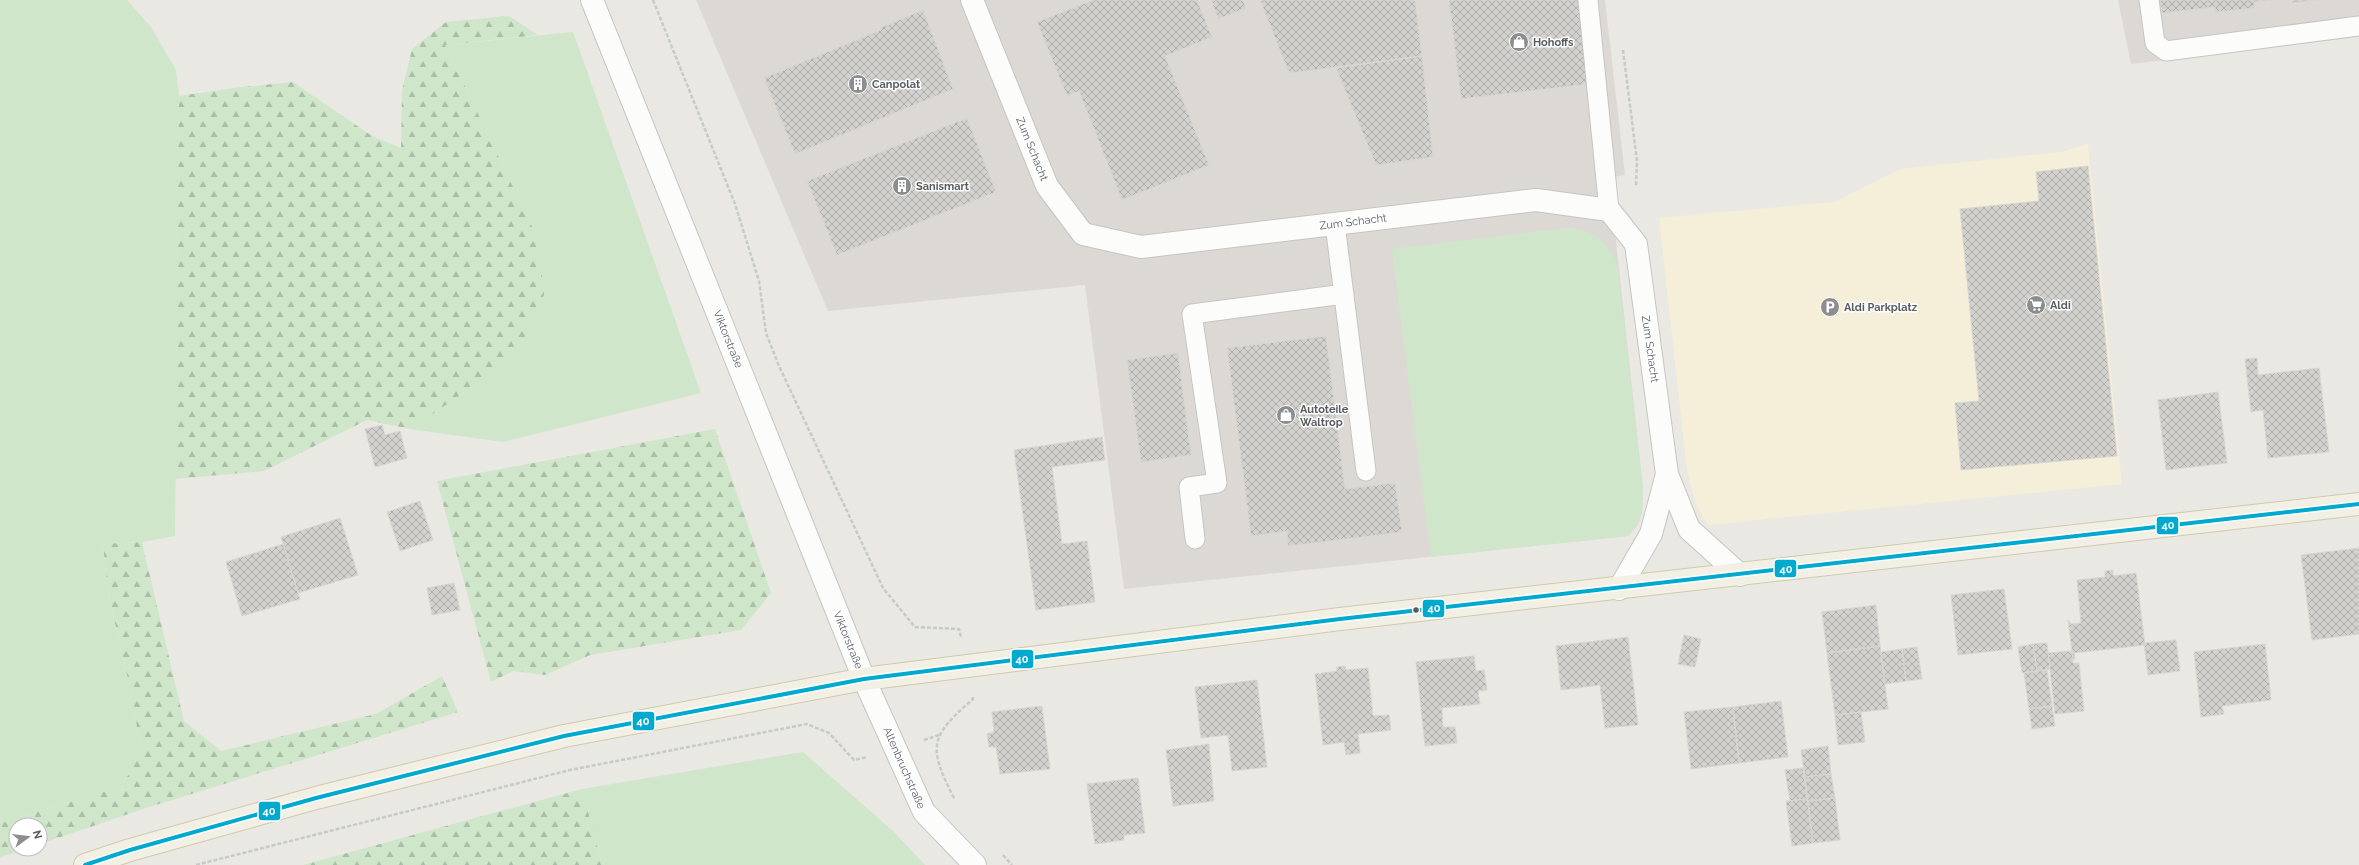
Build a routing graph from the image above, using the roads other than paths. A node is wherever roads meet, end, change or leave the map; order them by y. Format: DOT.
graph roads {
  1 [pos="592,0"];
  2 [pos="972,0"];
  3 [pos="1588,0"];
  4 [pos="2149,0"];
  5 [pos="2359,26"];
  6 [pos="1610,210"];
  7 [pos="1336,224"];
  8 [pos="1344,294"];
  9 [pos="1366,472"];
  10 [pos="1667,474"];
  11 [pos="2359,504"];
  12 [pos="1196,539"];
  13 [pos="1740,575"];
  14 [pos="1619,589"];
  15 [pos="864,679"];
  16 [pos="85,865"];
  17 [pos="974,865"];
  1 -- 15 [label="street, Viktorstraße"];
  2 -- 7 [label="street, Zum Schacht"];
  3 -- 6 [label="lane"];
  4 -- 5 [label="lane"];
  6 -- 7 [label="street, Zum Schacht"];
  6 -- 10 [label="street, Zum Schacht"];
  7 -- 8 [label="lane"];
  8 -- 9 [label="lane"];
  8 -- 12 [label="lane"];
  10 -- 13 [label="street, Zum Schacht"];
  10 -- 14 [label="street, Zum Schacht"];
  11 -- 13 [label="main road"];
  13 -- 14 [label="main road"];
  14 -- 15 [label="main road"];
  15 -- 16 [label="main road"];
  15 -- 17 [label="street, Altenbruchstraße"];
}
